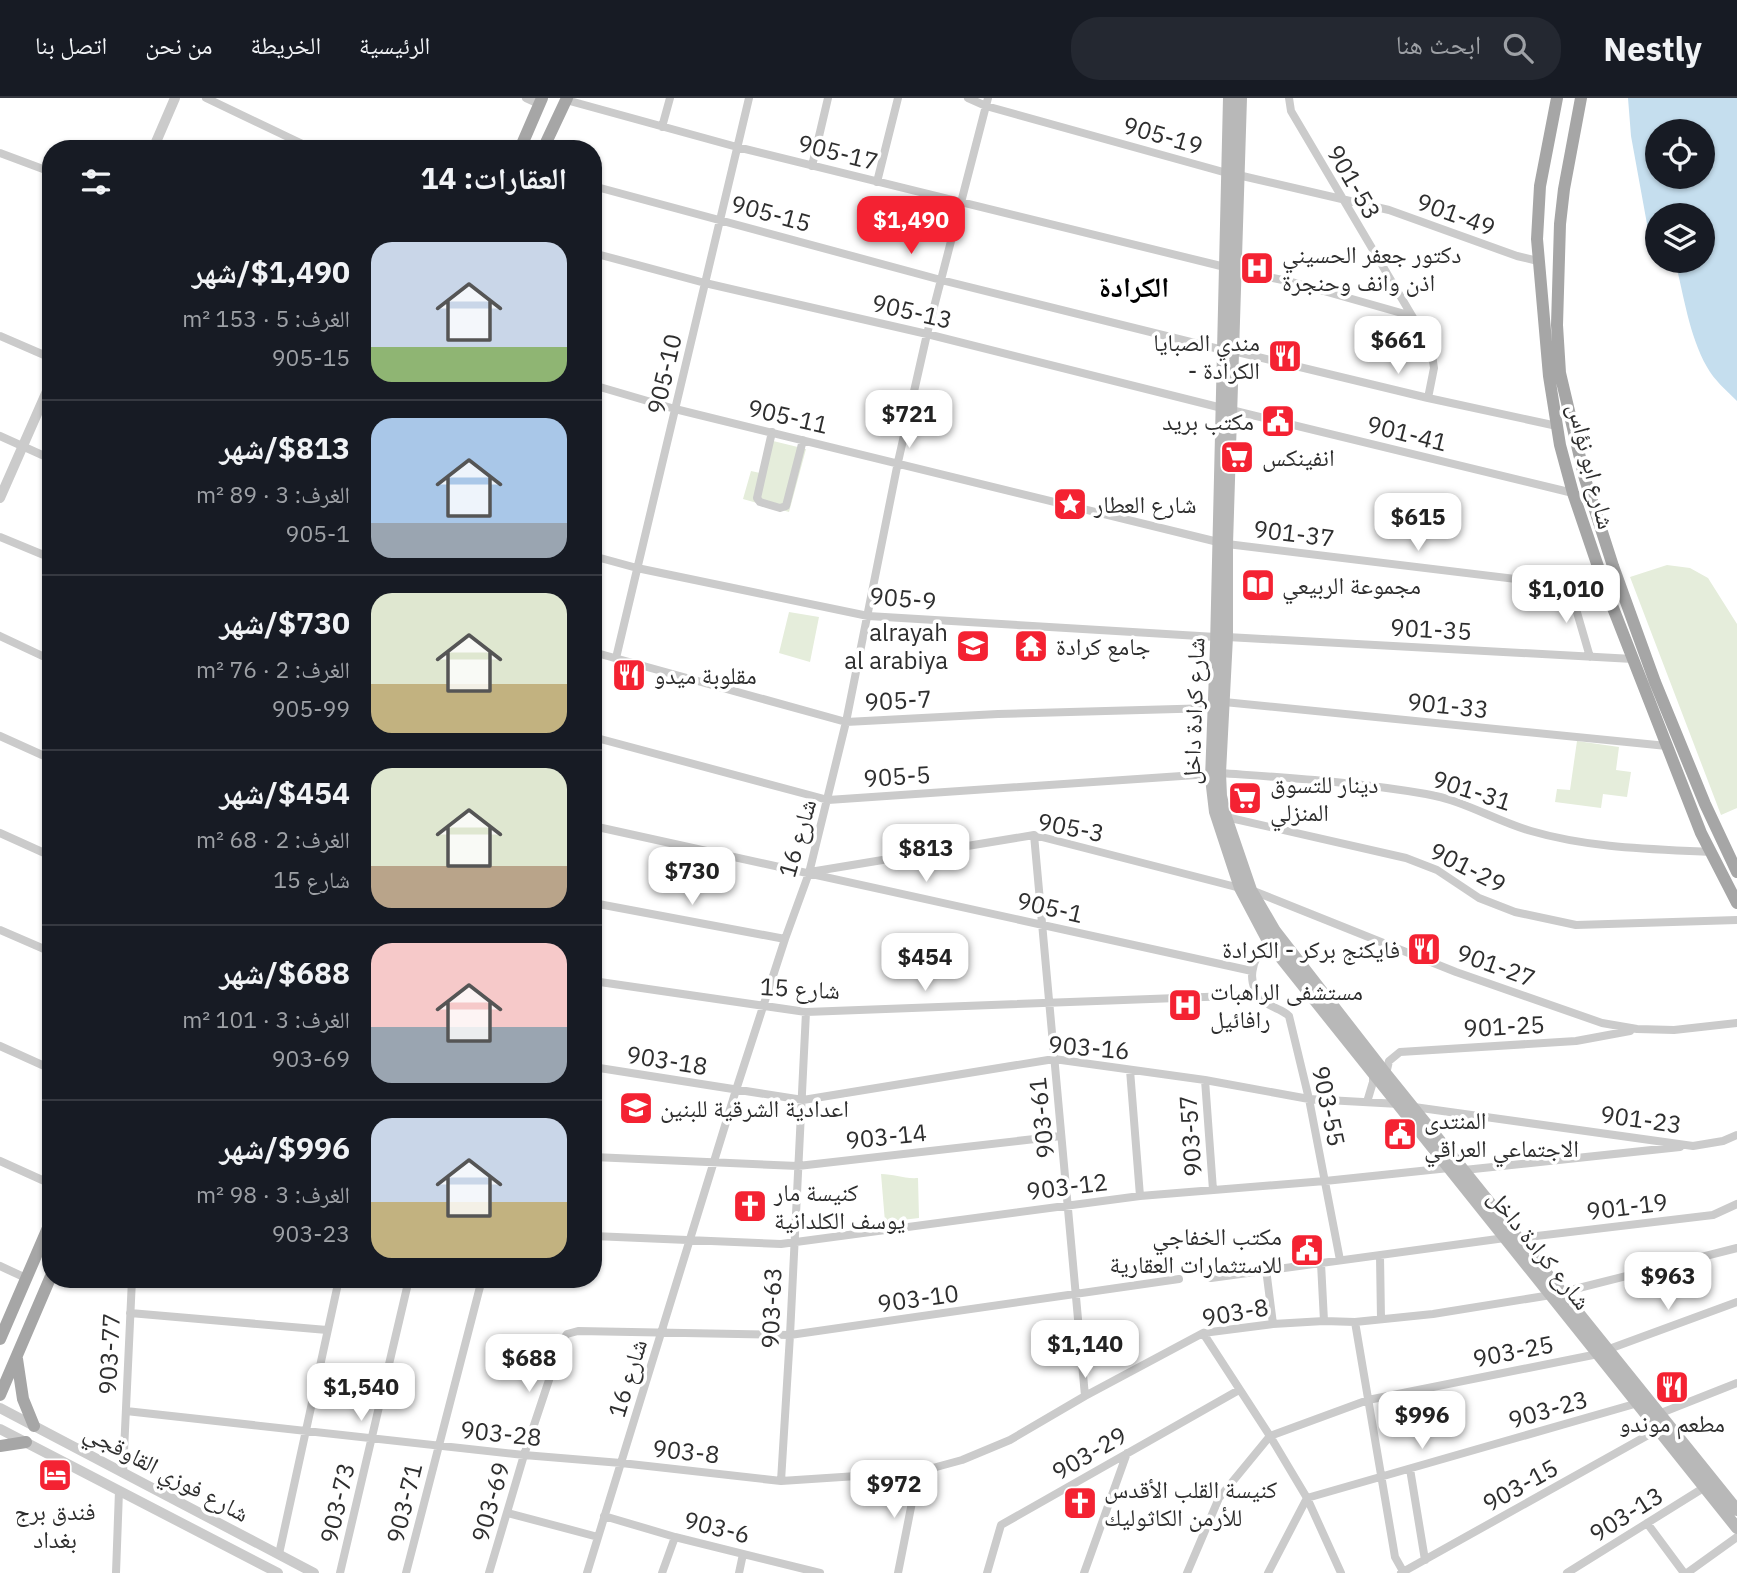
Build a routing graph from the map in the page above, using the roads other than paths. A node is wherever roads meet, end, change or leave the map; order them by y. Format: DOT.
graph roads {
  1 [pos="175,98"];
  2 [pos="206,98"];
  3 [pos="526,98"];
  4 [pos="670,98"];
  5 [pos="748,98"];
  6 [pos="828,98"];
  7 [pos="898,98"];
  8 [pos="968,98"];
  9 [pos="1229,98"];
  10 [pos="1241,98"];
  11 [pos="1289,98"];
  12 [pos="1557,98"];
  13 [pos="1581,98"];
  14 [pos="566,99"];
  15 [pos="541,101"];
  16 [pos="987,102"];
  17 [pos="662,127"];
  18 [pos="157,140"];
  19 [pos="294,140"];
  20 [pos="524,140"];
  21 [pos="547,140"];
  22 [pos="737,147"];
  23 [pos="0,153"];
  24 [pos="812,166"];
  25 [pos="42,169"];
  26 [pos="1233,174"];
  27 [pos="877,182"];
  28 [pos="602,188"];
  29 [pos="1341,199"];
  30 [pos="960,203"];
  31 [pos="720,219"];
  32 [pos="602,255"];
  33 [pos="1538,261"];
  34 [pos="1230,269"];
  35 [pos="941,280"];
  36 [pos="705,283"];
  37 [pos="1412,316"];
  38 [pos="927,334"];
  39 [pos="0,335"];
  40 [pos="1228,351"];
  41 [pos="42,354"];
  42 [pos="602,388"];
  43 [pos="1428,398"];
  44 [pos="1560,402"];
  45 [pos="42,403"];
  46 [pos="675,409"];
  47 [pos="1226,409"];
  48 [pos="1557,426"];
  49 [pos="772,432"];
  50 [pos="0,436"];
  51 [pos="803,440"];
  52 [pos="23,446"];
  53 [pos="42,455"];
  54 [pos="898,462"];
  55 [pos="1573,493"];
  56 [pos="0,498"];
  57 [pos="0,537"];
  58 [pos="1223,543"];
  59 [pos="42,554"];
  60 [pos="602,558"];
  61 [pos="637,568"];
  62 [pos="1569,585"];
  63 [pos="1606,590"];
  64 [pos="869,616"];
  65 [pos="0,636"];
  66 [pos="1221,637"];
  67 [pos="602,654"];
  68 [pos="42,656"];
  69 [pos="1590,657"];
  70 [pos="616,658"];
  71 [pos="1633,659"];
  72 [pos="1219,705"];
  73 [pos="846,722"];
  74 [pos="0,736"];
  75 [pos="602,739"];
  76 [pos="1667,746"];
  77 [pos="42,755"];
  78 [pos="1216,773"];
  79 [pos="828,800"];
  80 [pos="1226,817"];
  81 [pos="602,828"];
  82 [pos="0,833"];
  83 [pos="1034,835"];
  84 [pos="42,852"];
  85 [pos="1710,852"];
  86 [pos="1737,872"];
  87 [pos="809,873"];
  88 [pos="1246,889"];
  89 [pos="1737,903"];
  90 [pos="602,905"];
  91 [pos="1737,920"];
  92 [pos="1042,926"];
  93 [pos="0,930"];
  94 [pos="785,939"];
  95 [pos="1269,943"];
  96 [pos="42,948"];
  97 [pos="1252,971"];
  98 [pos="602,982"];
  99 [pos="1258,995"];
  100 [pos="1049,1003"];
  101 [pos="763,1007"];
  102 [pos="806,1012"];
  103 [pos="1737,1023"];
  104 [pos="1637,1029"];
  105 [pos="0,1046"];
  106 [pos="1054,1059"];
  107 [pos="42,1065"];
  108 [pos="602,1068"];
  109 [pos="1371,1069"];
  110 [pos="1130,1070"];
  111 [pos="1386,1074"];
  112 [pos="1205,1080"];
  113 [pos="736,1090"];
  114 [pos="1309,1099"];
  115 [pos="803,1100"];
  116 [pos="1367,1102"];
  117 [pos="1399,1104"];
  118 [pos="1414,1107"];
  119 [pos="1737,1135"];
  120 [pos="1061,1136"];
  121 [pos="1693,1146"];
  122 [pos="602,1157"];
  123 [pos="0,1161"];
  124 [pos="715,1163"];
  125 [pos="798,1166"];
  126 [pos="1449,1168"];
  127 [pos="1464,1170"];
  128 [pos="42,1180"];
  129 [pos="1325,1181"];
  130 [pos="1213,1190"];
  131 [pos="1140,1196"];
  132 [pos="1737,1204"];
  133 [pos="1069,1205"];
  134 [pos="602,1236"];
  135 [pos="1505,1238"];
  136 [pos="1519,1238"];
  137 [pos="690,1241"];
  138 [pos="42,1242"];
  139 [pos="793,1242"];
  140 [pos="1737,1248"];
  141 [pos="1380,1256"];
  142 [pos="1340,1260"];
  143 [pos="1321,1263"];
  144 [pos="0,1266"];
  145 [pos="1266,1269"];
  146 [pos="26,1278"];
  147 [pos="1211,1278"];
  148 [pos="1179,1279"];
  149 [pos="46,1288"];
  150 [pos="131,1288"];
  151 [pos="337,1288"];
  152 [pos="408,1288"];
  153 [pos="480,1288"];
  154 [pos="1557,1293"];
  155 [pos="1075,1295"];
  156 [pos="1737,1302"];
  157 [pos="130,1313"];
  158 [pos="1381,1319"];
  159 [pos="1324,1321"];
  160 [pos="1355,1322"];
  161 [pos="1273,1324"];
  162 [pos="327,1330"];
  163 [pos="662,1331"];
  164 [pos="1203,1334"];
  165 [pos="790,1335"];
  166 [pos="0,1339"];
  167 [pos="1603,1352"];
  168 [pos="17,1355"];
  169 [pos="1737,1382"];
  170 [pos="1239,1390"];
  171 [pos="0,1395"];
  172 [pos="1085,1396"];
  173 [pos="1368,1400"];
  174 [pos="1637,1404"];
  175 [pos="0,1408"];
  176 [pos="126,1411"];
  177 [pos="1661,1413"];
  178 [pos="34,1426"];
  179 [pos="0,1429"];
  180 [pos="1659,1429"];
  181 [pos="306,1431"];
  182 [pos="1270,1436"];
  183 [pos="372,1437"];
  184 [pos="26,1442"];
  185 [pos="439,1445"];
  186 [pos="0,1446"];
  187 [pos="1127,1453"];
  188 [pos="524,1455"];
  189 [pos="621,1463"];
  190 [pos="1410,1469"];
  191 [pos="918,1472"];
  192 [pos="124,1473"];
  193 [pos="1381,1477"];
  194 [pos="780,1480"];
  195 [pos="1705,1487"];
  196 [pos="119,1491"];
  197 [pos="1307,1498"];
  198 [pos="1737,1510"];
  199 [pos="508,1513"];
  200 [pos="604,1516"];
  201 [pos="1647,1523"];
  202 [pos="1737,1528"];
  203 [pos="675,1536"];
  204 [pos="1737,1536"];
  205 [pos="598,1537"];
  206 [pos="279,1554"];
  207 [pos="743,1554"];
  208 [pos="1425,1560"];
  209 [pos="116,1573"];
  210 [pos="278,1573"];
  211 [pos="314,1573"];
  212 [pos="340,1573"];
  213 [pos="406,1573"];
  214 [pos="489,1573"];
  215 [pos="587,1573"];
  216 [pos="662,1573"];
  217 [pos="739,1573"];
  218 [pos="819,1573"];
  219 [pos="898,1573"];
  220 [pos="987,1573"];
  221 [pos="1084,1573"];
  222 [pos="1188,1573"];
  223 [pos="1268,1573"];
  224 [pos="1341,1573"];
  225 [pos="1402,1573"];
  226 [pos="1567,1573"];
  227 [pos="1686,1573"];
  1 -- 18 [label="street"];
  2 -- 19 [label="street"];
  3 -- 15 [label="street"];
  4 -- 17 [label="street"];
  5 -- 22 [label="street, 905-10"];
  6 -- 24 [label="street"];
  7 -- 27 [label="street"];
  8 -- 16 [label="street, 905-19"];
  9 -- 26 [label="main road, شارع كرادة داخل"];
  10 -- 26 [label="main road, شارع كرادة داخل"];
  11 -- 29 [label="street, 901-53"];
  12 -- 33 [label="main road, شارع ابو نؤاس"];
  13 -- 44 [label="main road, شارع ابو نؤاس"];
  14 -- 17 [label="street, 905-17"];
  14 -- 21 [label="main road"];
  15 -- 20 [label="main road"];
  16 -- 26 [label="street, 905-19"];
  16 -- 30 [label="street, شارع 16"];
  17 -- 22 [label="street, 905-17"];
  22 -- 24 [label="street, 905-17"];
  22 -- 31 [label="street, 905-10"];
  23 -- 25 [label="street"];
  24 -- 27 [label="street, 905-17"];
  26 -- 29 [label="street, 901-49"];
  26 -- 34 [label="main road, شارع كرادة داخل"];
  27 -- 30 [label="street, 905-17"];
  28 -- 31 [label="street, 905-15"];
  29 -- 33 [label="street, 901-49"];
  29 -- 37 [label="street, 901-53"];
  30 -- 34 [label="street, 905-17"];
  30 -- 35 [label="street, شارع 16"];
  31 -- 35 [label="street, 905-15"];
  31 -- 36 [label="street, 905-10"];
  32 -- 36 [label="street, 905-13"];
  33 -- 44 [label="main road, شارع ابو نؤاس"];
  34 -- 37 [label="street, 905-17"];
  34 -- 40 [label="main road, شارع كرادة داخل"];
  35 -- 38 [label="street, شارع 16"];
  35 -- 40 [label="street, 905-15"];
  36 -- 38 [label="street, 905-13"];
  36 -- 46 [label="street, 905-10"];
  37 -- 43 [label="street, 901-53"];
  38 -- 47 [label="street, 905-13"];
  38 -- 54 [label="street, شارع 16"];
  39 -- 41 [label="street"];
  40 -- 43 [label="street, 905-15"];
  40 -- 47 [label="main road, شارع كرادة داخل"];
  42 -- 46 [label="street, 905-11"];
  43 -- 48 [label="street, 905-15"];
  44 -- 48 [label="main road, شارع ابو نؤاس"];
  44 -- 86 [label="main road, شارع ابو نؤاس"];
  45 -- 52 [label="street"];
  46 -- 49 [label="street, 905-11"];
  46 -- 61 [label="street, 905-10"];
  47 -- 55 [label="street, 901-41"];
  47 -- 58 [label="main road, شارع كرادة داخل"];
  48 -- 55 [label="main road, شارع ابو نؤاس"];
  49 -- 51 [label="street, 905-11"];
  49 -- 51 [label="street"];
  50 -- 52 [label="street"];
  51 -- 54 [label="street, 905-11"];
  52 -- 53 [label="street"];
  52 -- 56 [label="street"];
  54 -- 58 [label="street, 905-11"];
  54 -- 64 [label="street, شارع 16"];
  55 -- 63 [label="main road, شارع ابو نؤاس"];
  57 -- 59 [label="street"];
  58 -- 62 [label="street, 901-37"];
  58 -- 66 [label="main road, شارع كرادة داخل"];
  60 -- 61 [label="street, 905-9"];
  61 -- 64 [label="street, 905-9"];
  61 -- 70 [label="street, 905-10"];
  62 -- 63 [label="street, 901-37"];
  62 -- 69 [label="street"];
  63 -- 71 [label="main road, شارع ابو نؤاس"];
  64 -- 66 [label="street, 905-9"];
  64 -- 73 [label="street, شارع 16"];
  65 -- 68 [label="street"];
  66 -- 69 [label="street, 901-35"];
  66 -- 72 [label="main road, شارع كرادة داخل"];
  67 -- 70 [label="street, 905-7"];
  69 -- 71 [label="street, 901-35"];
  70 -- 73 [label="street, 905-7"];
  71 -- 76 [label="main road, شارع ابو نؤاس"];
  72 -- 73 [label="street, 905-7"];
  72 -- 76 [label="street, 901-33"];
  72 -- 78 [label="main road, شارع كرادة داخل"];
  73 -- 79 [label="street, شارع 16"];
  74 -- 77 [label="street"];
  75 -- 79 [label="street, 905-5"];
  76 -- 85 [label="main road, شارع ابو نؤاس"];
  78 -- 79 [label="street, 905-5"];
  78 -- 80 [label="main road, شارع كرادة داخل"];
  78 -- 85 [label="street, 901-31"];
  78 -- 88 [label="main road, شارع كرادة داخل"];
  79 -- 87 [label="street, شارع 16"];
  80 -- 88 [label="main road, شارع كرادة داخل"];
  80 -- 91 [label="street, 901-29"];
  81 -- 87 [label="street, 905-1"];
  82 -- 84 [label="street"];
  83 -- 87 [label="street, 905-3"];
  83 -- 88 [label="street, 905-3"];
  83 -- 92 [label="street, 903-61"];
  85 -- 89 [label="main road, شارع ابو نؤاس"];
  87 -- 92 [label="street, 905-1"];
  87 -- 94 [label="street, شارع 16"];
  88 -- 95 [label="main road, شارع كرادة داخل"];
  88 -- 104 [label="street, 901-27"];
  88 -- 111 [label="main road, شارع كرادة داخل"];
  90 -- 94 [label="street"];
  92 -- 97 [label="street, 905-1"];
  92 -- 100 [label="street, 903-61"];
  93 -- 96 [label="street"];
  94 -- 101 [label="street, شارع 16"];
  95 -- 97 [label="street"];
  95 -- 109 [label="main road, شارع كرادة داخل"];
  97 -- 99 [label="street"];
  98 -- 101 [label="street, شارع 15"];
  99 -- 100 [label="street, شارع 15"];
  99 -- 114 [label="street, 903-55"];
  100 -- 102 [label="street, شارع 15"];
  100 -- 106 [label="street, 903-61"];
  101 -- 102 [label="street, شارع 15"];
  101 -- 113 [label="street, شارع 16"];
  102 -- 115 [label="street, 903-63"];
  103 -- 104 [label="street, 901-27"];
  104 -- 111 [label="street, 901-25"];
  105 -- 107 [label="street"];
  106 -- 110 [label="street, 903-16"];
  106 -- 115 [label="street, 903-16"];
  106 -- 120 [label="street, 903-61"];
  108 -- 113 [label="street, 903-18"];
  109 -- 116 [label="street"];
  109 -- 117 [label="main road, شارع كرادة داخل"];
  110 -- 112 [label="street, 903-16"];
  110 -- 131 [label="street"];
  111 -- 118 [label="main road, شارع كرادة داخل"];
  112 -- 114 [label="street, 903-16"];
  112 -- 130 [label="street, 903-57"];
  113 -- 115 [label="street, 903-16"];
  113 -- 124 [label="street, شارع 16"];
  114 -- 116 [label="street, 903-16"];
  114 -- 129 [label="street, 903-55"];
  115 -- 125 [label="street, 903-63"];
  116 -- 117 [label="street, 903-16"];
  117 -- 126 [label="main road, شارع كرادة داخل"];
  118 -- 121 [label="street, 901-23"];
  118 -- 127 [label="main road, شارع كرادة داخل"];
  119 -- 121 [label="street, 901-23"];
  120 -- 125 [label="street, 903-14"];
  120 -- 133 [label="street, 903-61"];
  121 -- 127 [label="street"];
  122 -- 124 [label="street, 903-14"];
  123 -- 128 [label="street"];
  124 -- 125 [label="street, 903-14"];
  124 -- 137 [label="street, شارع 16"];
  125 -- 139 [label="street, 903-63"];
  126 -- 129 [label="street, 903-12"];
  126 -- 135 [label="main road, شارع كرادة داخل"];
  127 -- 136 [label="main road, شارع كرادة داخل"];
  129 -- 130 [label="street, 903-12"];
  129 -- 142 [label="street, 903-55"];
  130 -- 131 [label="street, 903-12"];
  131 -- 133 [label="street, 903-12"];
  132 -- 136 [label="street, 901-19"];
  133 -- 139 [label="street, 903-12"];
  133 -- 155 [label="street, 903-61"];
  134 -- 137 [label="street, 903-12"];
  135 -- 141 [label="street"];
  135 -- 154 [label="main road, شارع كرادة داخل"];
  136 -- 154 [label="main road, شارع كرادة داخل"];
  137 -- 139 [label="street, 903-12"];
  137 -- 163 [label="street, شارع 16"];
  138 -- 146 [label="main road"];
  139 -- 165 [label="street, 903-63"];
  140 -- 154 [label="street, 903-8"];
  141 -- 142 [label="street"];
  141 -- 158 [label="street"];
  142 -- 143 [label="street"];
  143 -- 145 [label="street"];
  143 -- 159 [label="street"];
  144 -- 146 [label="street"];
  145 -- 147 [label="street"];
  145 -- 161 [label="street"];
  146 -- 166 [label="main road"];
  148 -- 155 [label="street, 903-10"];
  149 -- 168 [label="main road"];
  150 -- 157 [label="street, 903-77"];
  151 -- 162 [label="street"];
  152 -- 183 [label="street, 903-73"];
  153 -- 185 [label="street, 903-71"];
  154 -- 158 [label="street, 903-8"];
  154 -- 167 [label="main road, شارع كرادة داخل"];
  155 -- 165 [label="street, 903-10"];
  155 -- 172 [label="street, 903-61"];
  156 -- 167 [label="street, 903-25"];
  157 -- 162 [label="street"];
  157 -- 176 [label="street, 903-77"];
  158 -- 160 [label="street, 903-8"];
  159 -- 160 [label="street, 903-8"];
  159 -- 161 [label="street, 903-8"];
  160 -- 173 [label="street"];
  161 -- 164 [label="street, 903-8"];
  162 -- 181 [label="street"];
  163 -- 165 [label="street, 903-10"];
  163 -- 188 [label="street, 903-69"];
  163 -- 189 [label="street, شارع 16"];
  164 -- 170 [label="street"];
  164 -- 172 [label="street, 903-8"];
  165 -- 194 [label="street, 903-63"];
  167 -- 173 [label="street, 903-25"];
  167 -- 174 [label="main road, شارع كرادة داخل"];
  167 -- 177 [label="main road, شارع كرادة داخل"];
  168 -- 171 [label="main road"];
  168 -- 178 [label="main road"];
  169 -- 177 [label="street"];
  170 -- 182 [label="street"];
  170 -- 187 [label="street, 903-29"];
  172 -- 191 [label="street, 903-8"];
  173 -- 182 [label="street, 903-25"];
  173 -- 193 [label="street"];
  174 -- 180 [label="main road, شارع كرادة داخل"];
  174 -- 190 [label="street, 903-23"];
  175 -- 178 [label="street, شارع فوزي القاوقجي"];
  176 -- 181 [label="street, 903-28"];
  176 -- 192 [label="street, 903-77"];
  177 -- 198 [label="main road, شارع كرادة داخل"];
  178 -- 192 [label="street, شارع فوزي القاوقجي"];
  179 -- 184 [label="street, شارع فوزي القاوقجي"];
  180 -- 195 [label="main road, شارع كرادة داخل"];
  180 -- 208 [label="street, 903-15"];
  181 -- 183 [label="street, 903-28"];
  181 -- 206 [label="street"];
  182 -- 197 [label="street"];
  182 -- 222 [label="street"];
  183 -- 185 [label="street, 903-28"];
  183 -- 212 [label="street, 903-73"];
  184 -- 186 [label="main road"];
  184 -- 196 [label="street, شارع فوزي القاوقجي"];
  185 -- 188 [label="street, 903-28"];
  185 -- 213 [label="street, 903-71"];
  187 -- 220 [label="street, 903-29"];
  187 -- 221 [label="street"];
  188 -- 189 [label="street, 903-28"];
  188 -- 199 [label="street, 903-69"];
  189 -- 194 [label="street, 903-8"];
  189 -- 200 [label="street, شارع 16"];
  190 -- 193 [label="street, 903-23"];
  190 -- 208 [label="street"];
  191 -- 194 [label="street, 903-8"];
  191 -- 219 [label="street"];
  192 -- 206 [label="street, شارع فوزي القاوقجي"];
  193 -- 197 [label="street, 903-23"];
  193 -- 225 [label="street"];
  195 -- 201 [label="street, 903-13"];
  195 -- 202 [label="main road, شارع كرادة داخل"];
  196 -- 209 [label="street"];
  196 -- 210 [label="street, شارع فوزي القاوقجي"];
  197 -- 223 [label="street"];
  197 -- 224 [label="street"];
  199 -- 205 [label="street"];
  199 -- 214 [label="street, 903-69"];
  200 -- 203 [label="street, 903-6"];
  200 -- 205 [label="street, شارع 16"];
  201 -- 226 [label="street, 903-13"];
  201 -- 227 [label="street"];
  203 -- 207 [label="street, 903-6"];
  203 -- 216 [label="street"];
  204 -- 227 [label="street"];
  205 -- 215 [label="street, شارع 16"];
  206 -- 211 [label="street, شارع فوزي القاوقجي"];
  207 -- 217 [label="street"];
  207 -- 218 [label="street, 903-6"];
  208 -- 225 [label="street, 903-15"];
}
